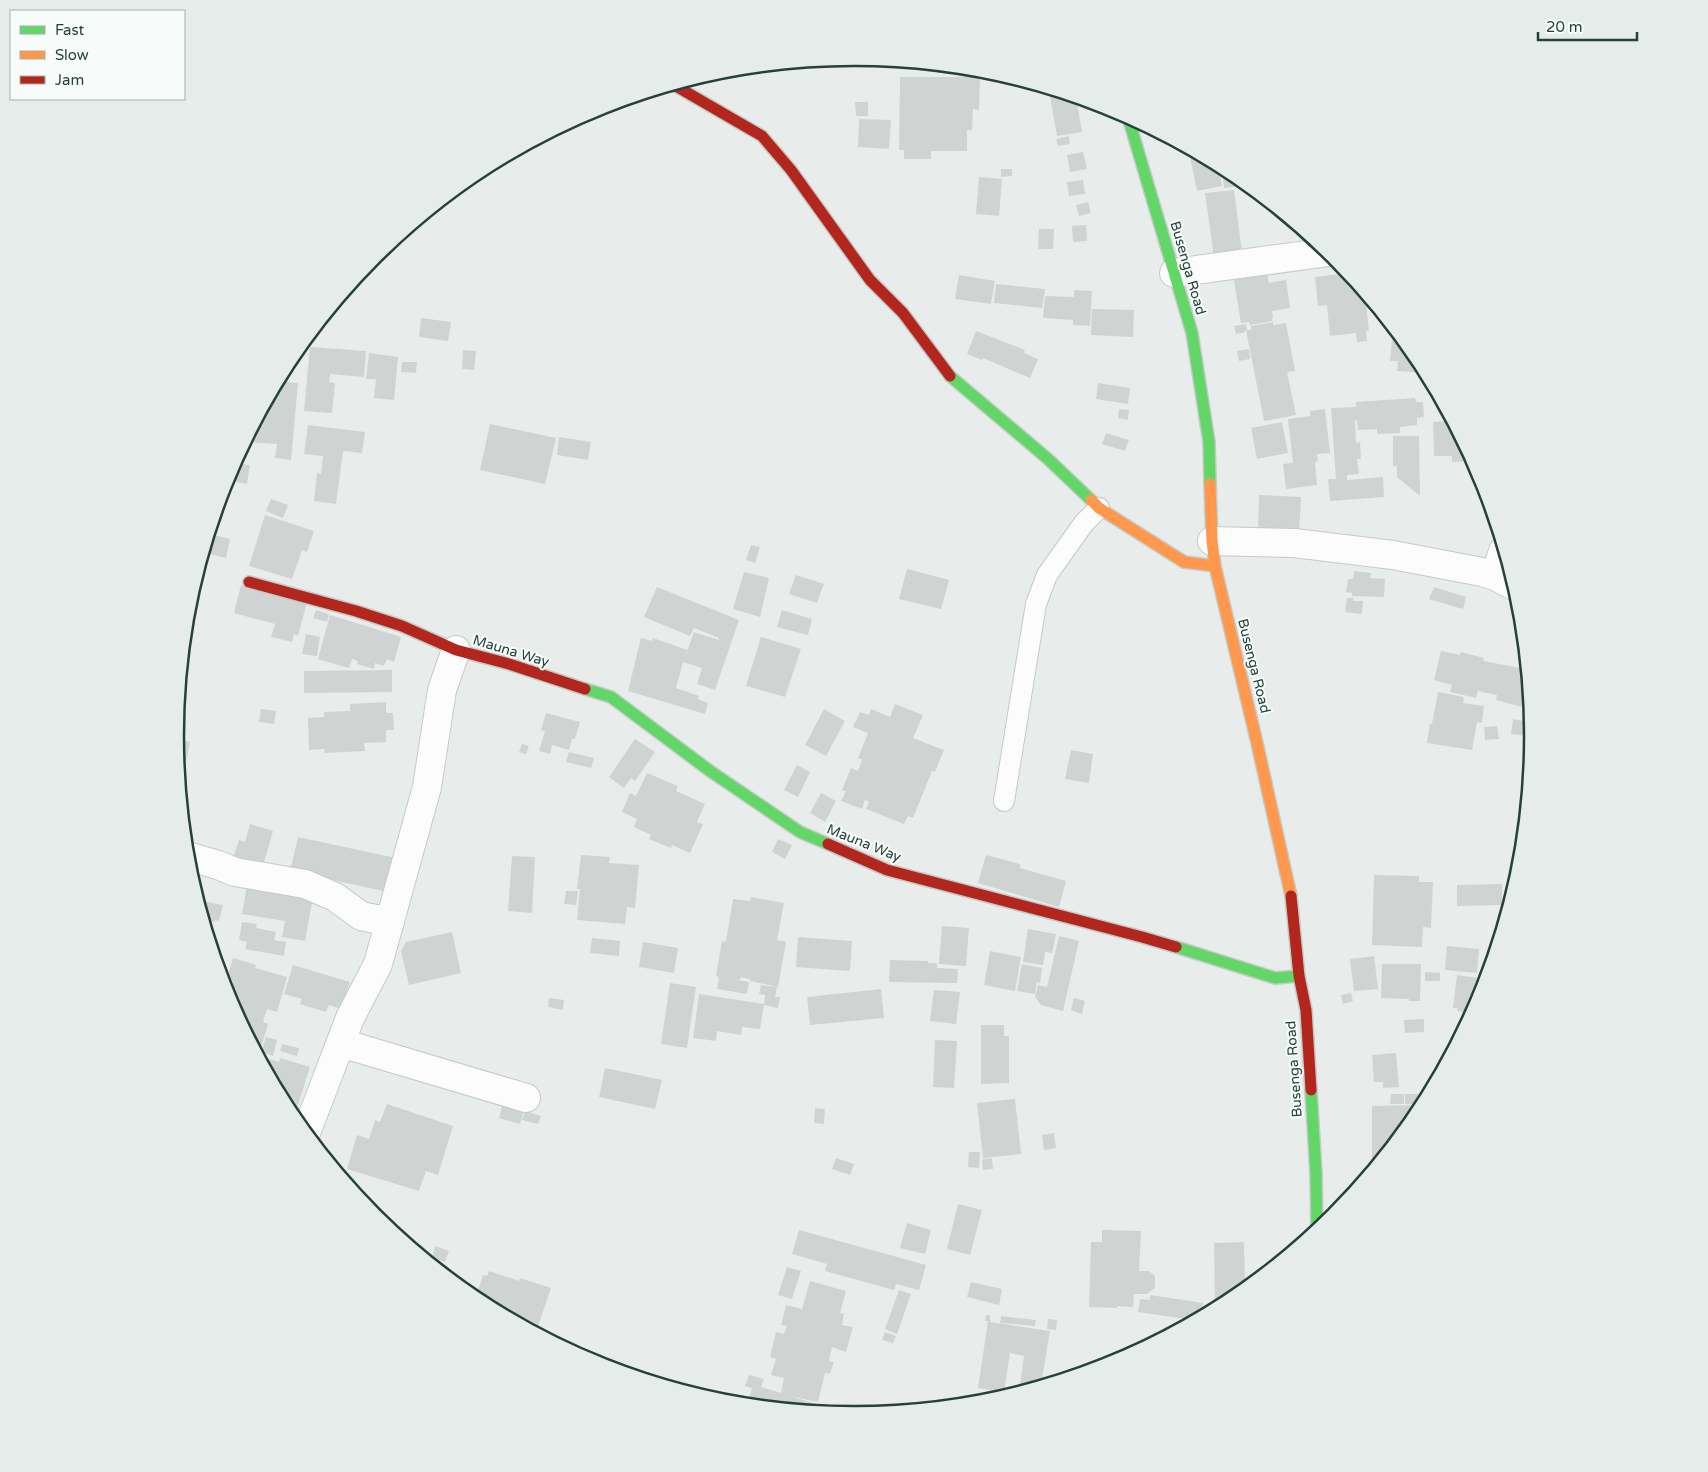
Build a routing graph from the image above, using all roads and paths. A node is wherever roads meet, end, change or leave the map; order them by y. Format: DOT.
graph roads {
  1 [pos="681,89"];
  2 [pos="1131,126"];
  3 [pos="1319,253"];
  4 [pos="1174,273"];
  5 [pos="1099,508"];
  6 [pos="1213,554"];
  7 [pos="1503,571"];
  8 [pos="249,582"];
  9 [pos="456,650"];
  10 [pos="1004,801"];
  11 [pos="196,859"];
  12 [pos="390,922"];
  13 [pos="1299,976"];
  14 [pos="340,1043"];
  15 [pos="526,1098"];
  16 [pos="309,1125"];
  17 [pos="1317,1220"];
  1 -- 5 [label="street"];
  2 -- 4 [label="street, Busenga Road"];
  3 -- 4 [label="street"];
  4 -- 6 [label="street, Busenga Road"];
  5 -- 6 [label="street"];
  5 -- 10 [label="lane"];
  6 -- 7 [label="street"];
  6 -- 13 [label="street, Busenga Road"];
  8 -- 9 [label="street, Mauna Way"];
  9 -- 12 [label="street"];
  9 -- 13 [label="street, Mauna Way"];
  11 -- 12 [label="street"];
  12 -- 14 [label="street"];
  13 -- 17 [label="street, Busenga Road"];
  14 -- 15 [label="street"];
  14 -- 16 [label="street"];
}
